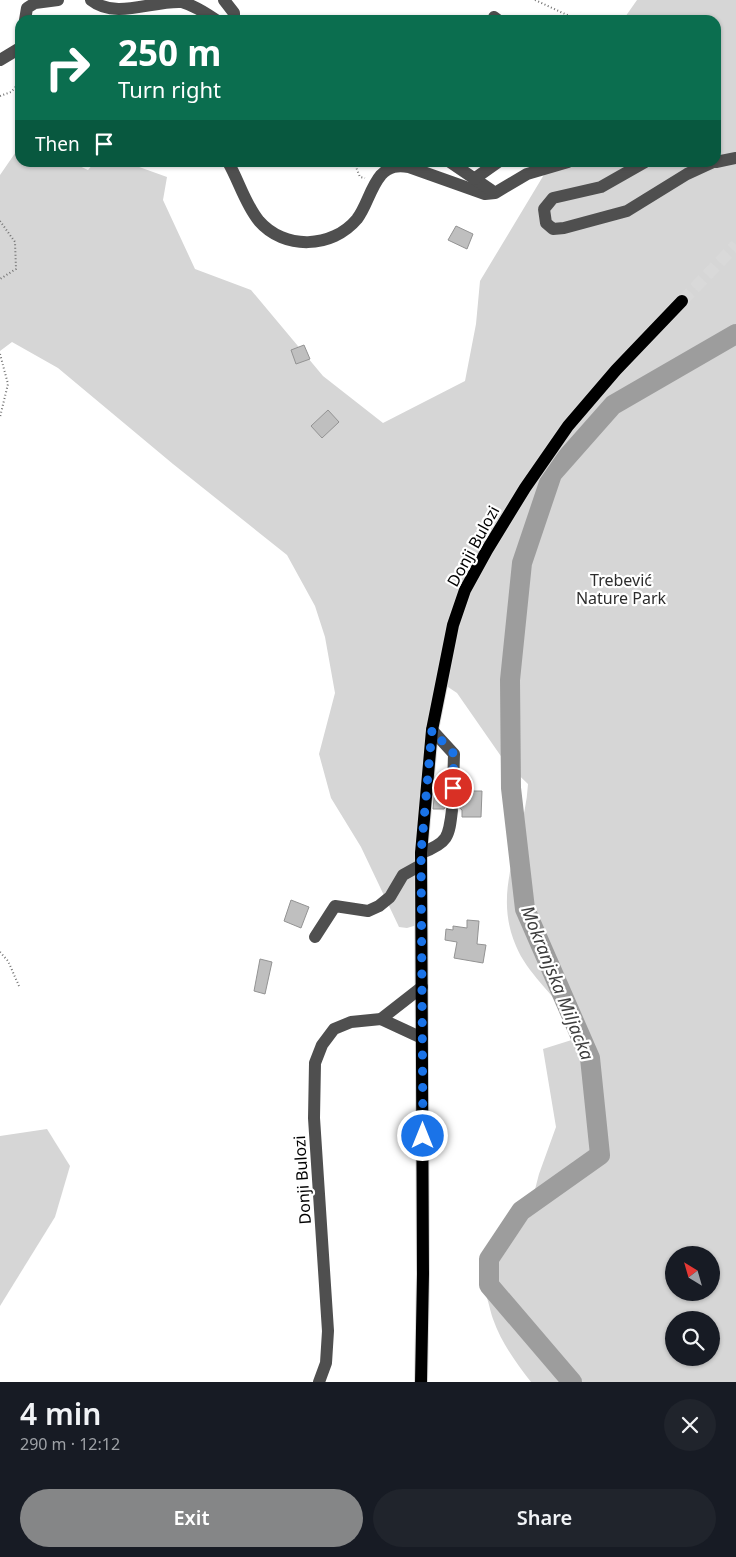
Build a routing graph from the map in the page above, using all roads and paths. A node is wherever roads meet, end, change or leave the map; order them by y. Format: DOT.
graph roads {
  1 [pos="58,0"];
  2 [pos="91,0"];
  3 [pos="224,0"];
  4 [pos="535,0"];
  5 [pos="26,15"];
  6 [pos="209,15"];
  7 [pos="234,15"];
  8 [pos="567,15"];
  9 [pos="15,51"];
  10 [pos="0,60"];
  11 [pos="15,88"];
  12 [pos="0,96"];
  13 [pos="736,158"];
  14 [pos="721,161"];
  15 [pos="231,167"];
  16 [pos="356,167"];
  17 [pos="393,167"];
  18 [pos="409,167"];
  19 [pos="457,167"];
  20 [pos="491,167"];
  21 [pos="550,167"];
  22 [pos="636,167"];
  23 [pos="703,167"];
  24 [pos="474,180"];
  25 [pos="376,183"];
  26 [pos="495,193"];
  27 [pos="0,221"];
  28 [pos="0,279"];
  29 [pos="682,301"];
  30 [pos="0,354"];
  31 [pos="0,417"];
  32 [pos="432,730"];
  33 [pos="453,788"];
  34 [pos="452,810"];
  35 [pos="421,859"];
  36 [pos="315,937"];
  37 [pos="0,952"];
  38 [pos="19,986"];
  39 [pos="422,987"];
  40 [pos="381,1019"];
  41 [pos="422,1038"];
  42 [pos="320,1382"];
  43 [pos="421,1382"];
  1 -- 5 [label="street"];
  2 -- 6 [label="street"];
  3 -- 7 [label="street"];
  4 -- 8 [label="path"];
  9 -- 10 [label="street"];
  11 -- 12 [label="path"];
  13 -- 14 [label="street"];
  15 -- 25 [label="street"];
  16 -- 25 [label="path"];
  17 -- 25 [label="street"];
  18 -- 26 [label="street"];
  19 -- 24 [label="street"];
  20 -- 24 [label="street"];
  21 -- 26 [label="street"];
  22 -- 23 [label="street"];
  24 -- 26 [label="street"];
  27 -- 28 [label="path"];
  29 -- 32 [label="main road, Donji Bulozi"];
  30 -- 31 [label="path"];
  32 -- 33 [label="street"];
  32 -- 35 [label="main road, Donji Bulozi"];
  34 -- 35 [label="street"];
  35 -- 36 [label="street"];
  35 -- 39 [label="main road, Donji Bulozi"];
  37 -- 38 [label="path"];
  39 -- 40 [label="street"];
  39 -- 41 [label="main road, Donji Bulozi"];
  40 -- 41 [label="street"];
  40 -- 42 [label="street, Donji Bulozi"];
  41 -- 43 [label="main road, Donji Bulozi"];
}
